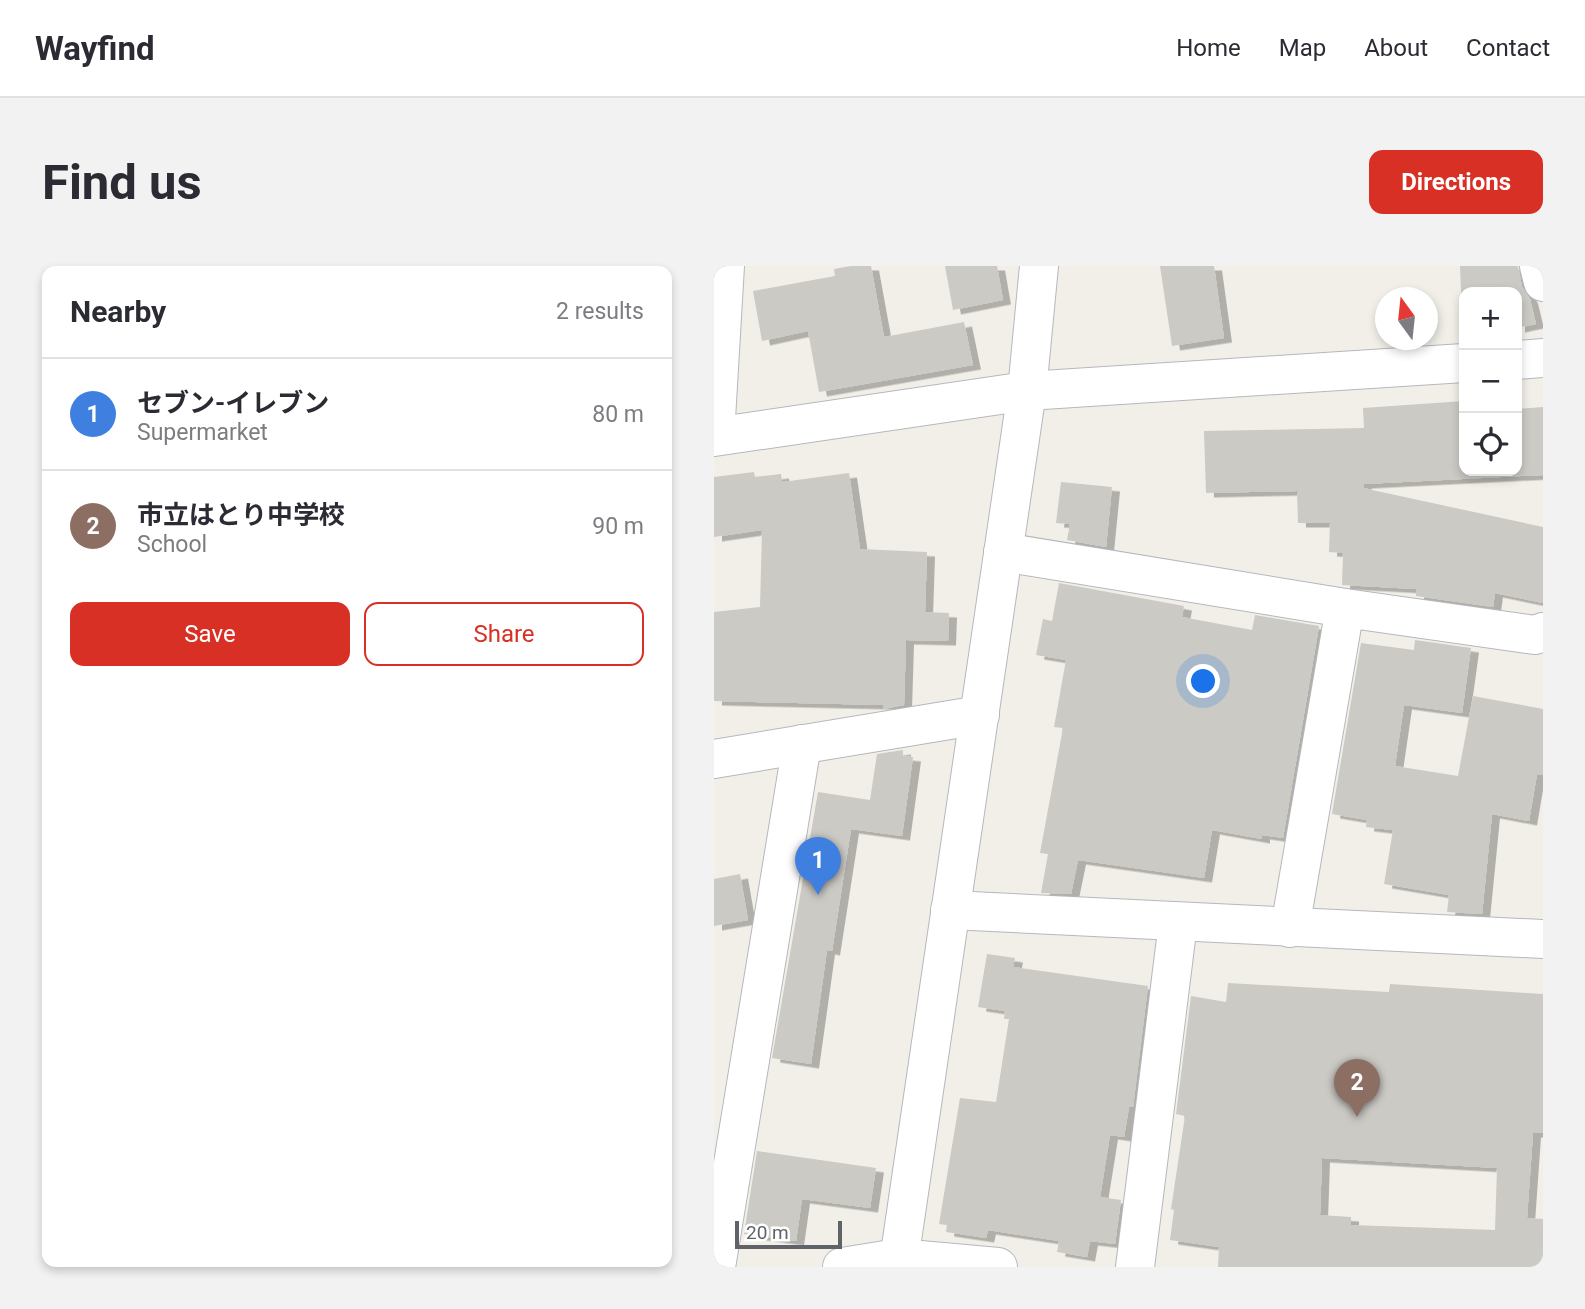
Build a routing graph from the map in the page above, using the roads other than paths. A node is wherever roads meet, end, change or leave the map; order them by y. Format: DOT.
graph roads {
  1 [pos="725,266"];
  2 [pos="1040,266"];
  3 [pos="1539,266"];
  4 [pos="1543,282"];
  5 [pos="1543,358"];
  6 [pos="1522,360"];
  7 [pos="1459,363"];
  8 [pos="1027,391"];
  9 [pos="715,437"];
  10 [pos="1003,552"];
  11 [pos="1345,608"];
  12 [pos="1543,632"];
  13 [pos="979,715"];
  14 [pos="802,744"];
  15 [pos="714,759"];
  16 [pos="950,910"];
  17 [pos="1178,923"];
  18 [pos="1290,928"];
  19 [pos="1543,939"];
  20 [pos="898,1263"];
  21 [pos="716,1267"];
  22 [pos="842,1267"];
  23 [pos="998,1267"];
  24 [pos="1135,1267"];
  1 -- 9 [label="street"];
  2 -- 8 [label="street"];
  3 -- 4 [label="street"];
  5 -- 6 [label="street"];
  7 -- 8 [label="street"];
  8 -- 9 [label="street"];
  8 -- 10 [label="street"];
  10 -- 11 [label="street"];
  10 -- 13 [label="street"];
  11 -- 12 [label="street"];
  11 -- 18 [label="street"];
  13 -- 14 [label="street"];
  13 -- 16 [label="street"];
  14 -- 15 [label="street"];
  14 -- 21 [label="street"];
  16 -- 17 [label="street"];
  16 -- 20 [label="street"];
  17 -- 18 [label="street"];
  17 -- 24 [label="street"];
  18 -- 19 [label="street"];
  20 -- 22 [label="street"];
  20 -- 23 [label="street"];
}
